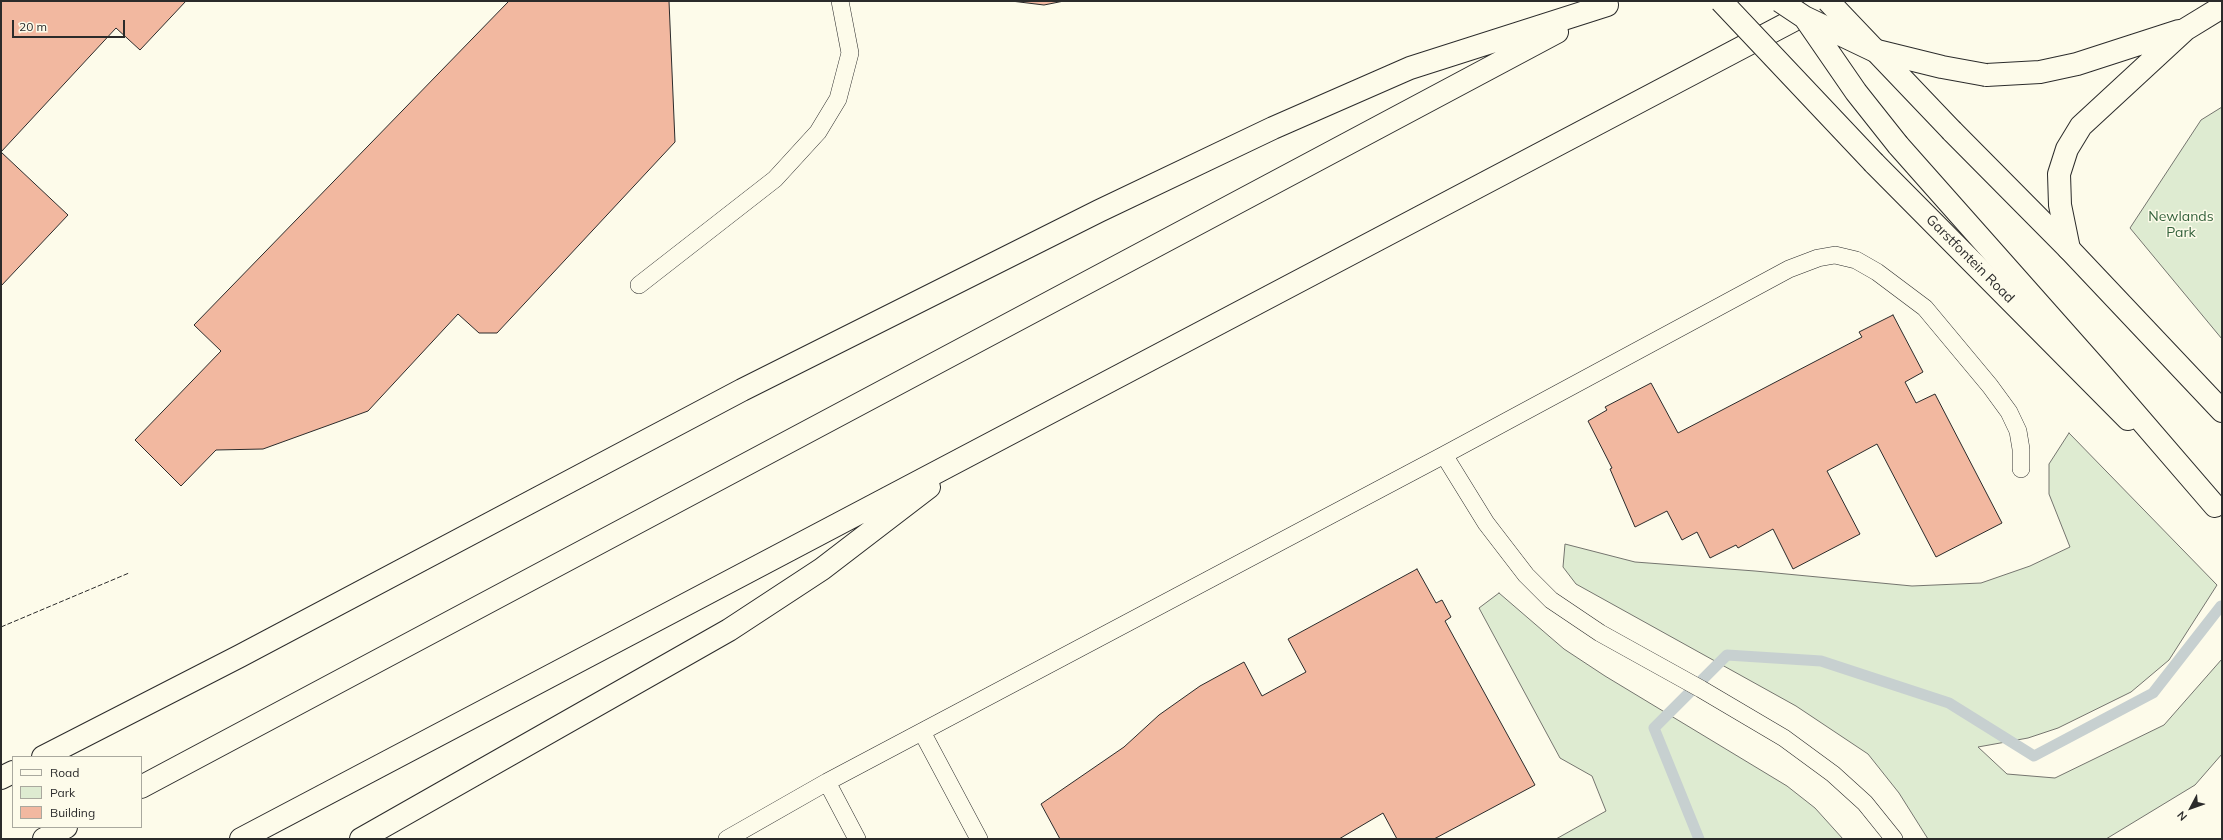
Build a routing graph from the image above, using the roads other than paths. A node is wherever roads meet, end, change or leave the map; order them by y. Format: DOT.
graph roads {
  1 [pos="840,1"];
  2 [pos="1721,1"];
  3 [pos="1780,1"];
  4 [pos="1829,1"];
  5 [pos="1610,3"];
  6 [pos="2222,7"];
  7 [pos="1799,9"];
  8 [pos="2186,29"];
  9 [pos="1873,50"];
  10 [pos="2069,249"];
  11 [pos="639,285"];
  12 [pos="2222,411"];
  13 [pos="978,450"];
  14 [pos="1444,455"];
  15 [pos="2021,469"];
  16 [pos="2218,510"];
  17 [pos="922,732"];
  18 [pos="45,756"];
  19 [pos="12,772"];
  20 [pos="1,778"];
  21 [pos="827,782"];
  22 [pos="142,786"];
  23 [pos="64,828"];
  24 [pos="44,839"];
  25 [pos="241,839"];
  26 [pos="361,839"];
  27 [pos="727,839"];
  28 [pos="857,839"];
  29 [pos="979,839"];
  30 [pos="1894,839"];
  1 -- 11 [label="lane"];
  2 -- 16 [label="main road, Garstfontein Road, bridge"];
  3 -- 7 [label="main road, bridge"];
  4 -- 9 [label="main road, bridge"];
  4 -- 13 [label="main road"];
  5 -- 18 [label="main road"];
  5 -- 22 [label="main road"];
  6 -- 8 [label="main road"];
  7 -- 9 [label="main road, bridge"];
  7 -- 16 [label="main road, bridge"];
  8 -- 9 [label="main road, bridge"];
  8 -- 10 [label="main road"];
  9 -- 10 [label="main road, bridge"];
  10 -- 12 [label="main road"];
  13 -- 25 [label="main road"];
  13 -- 26 [label="main road"];
  14 -- 15 [label="lane"];
  14 -- 17 [label="lane"];
  14 -- 30 [label="lane"];
  17 -- 21 [label="lane"];
  17 -- 29 [label="lane"];
  19 -- 20 [label="main road"];
  21 -- 27 [label="lane"];
  21 -- 28 [label="lane"];
  23 -- 24 [label="main road"];
}
